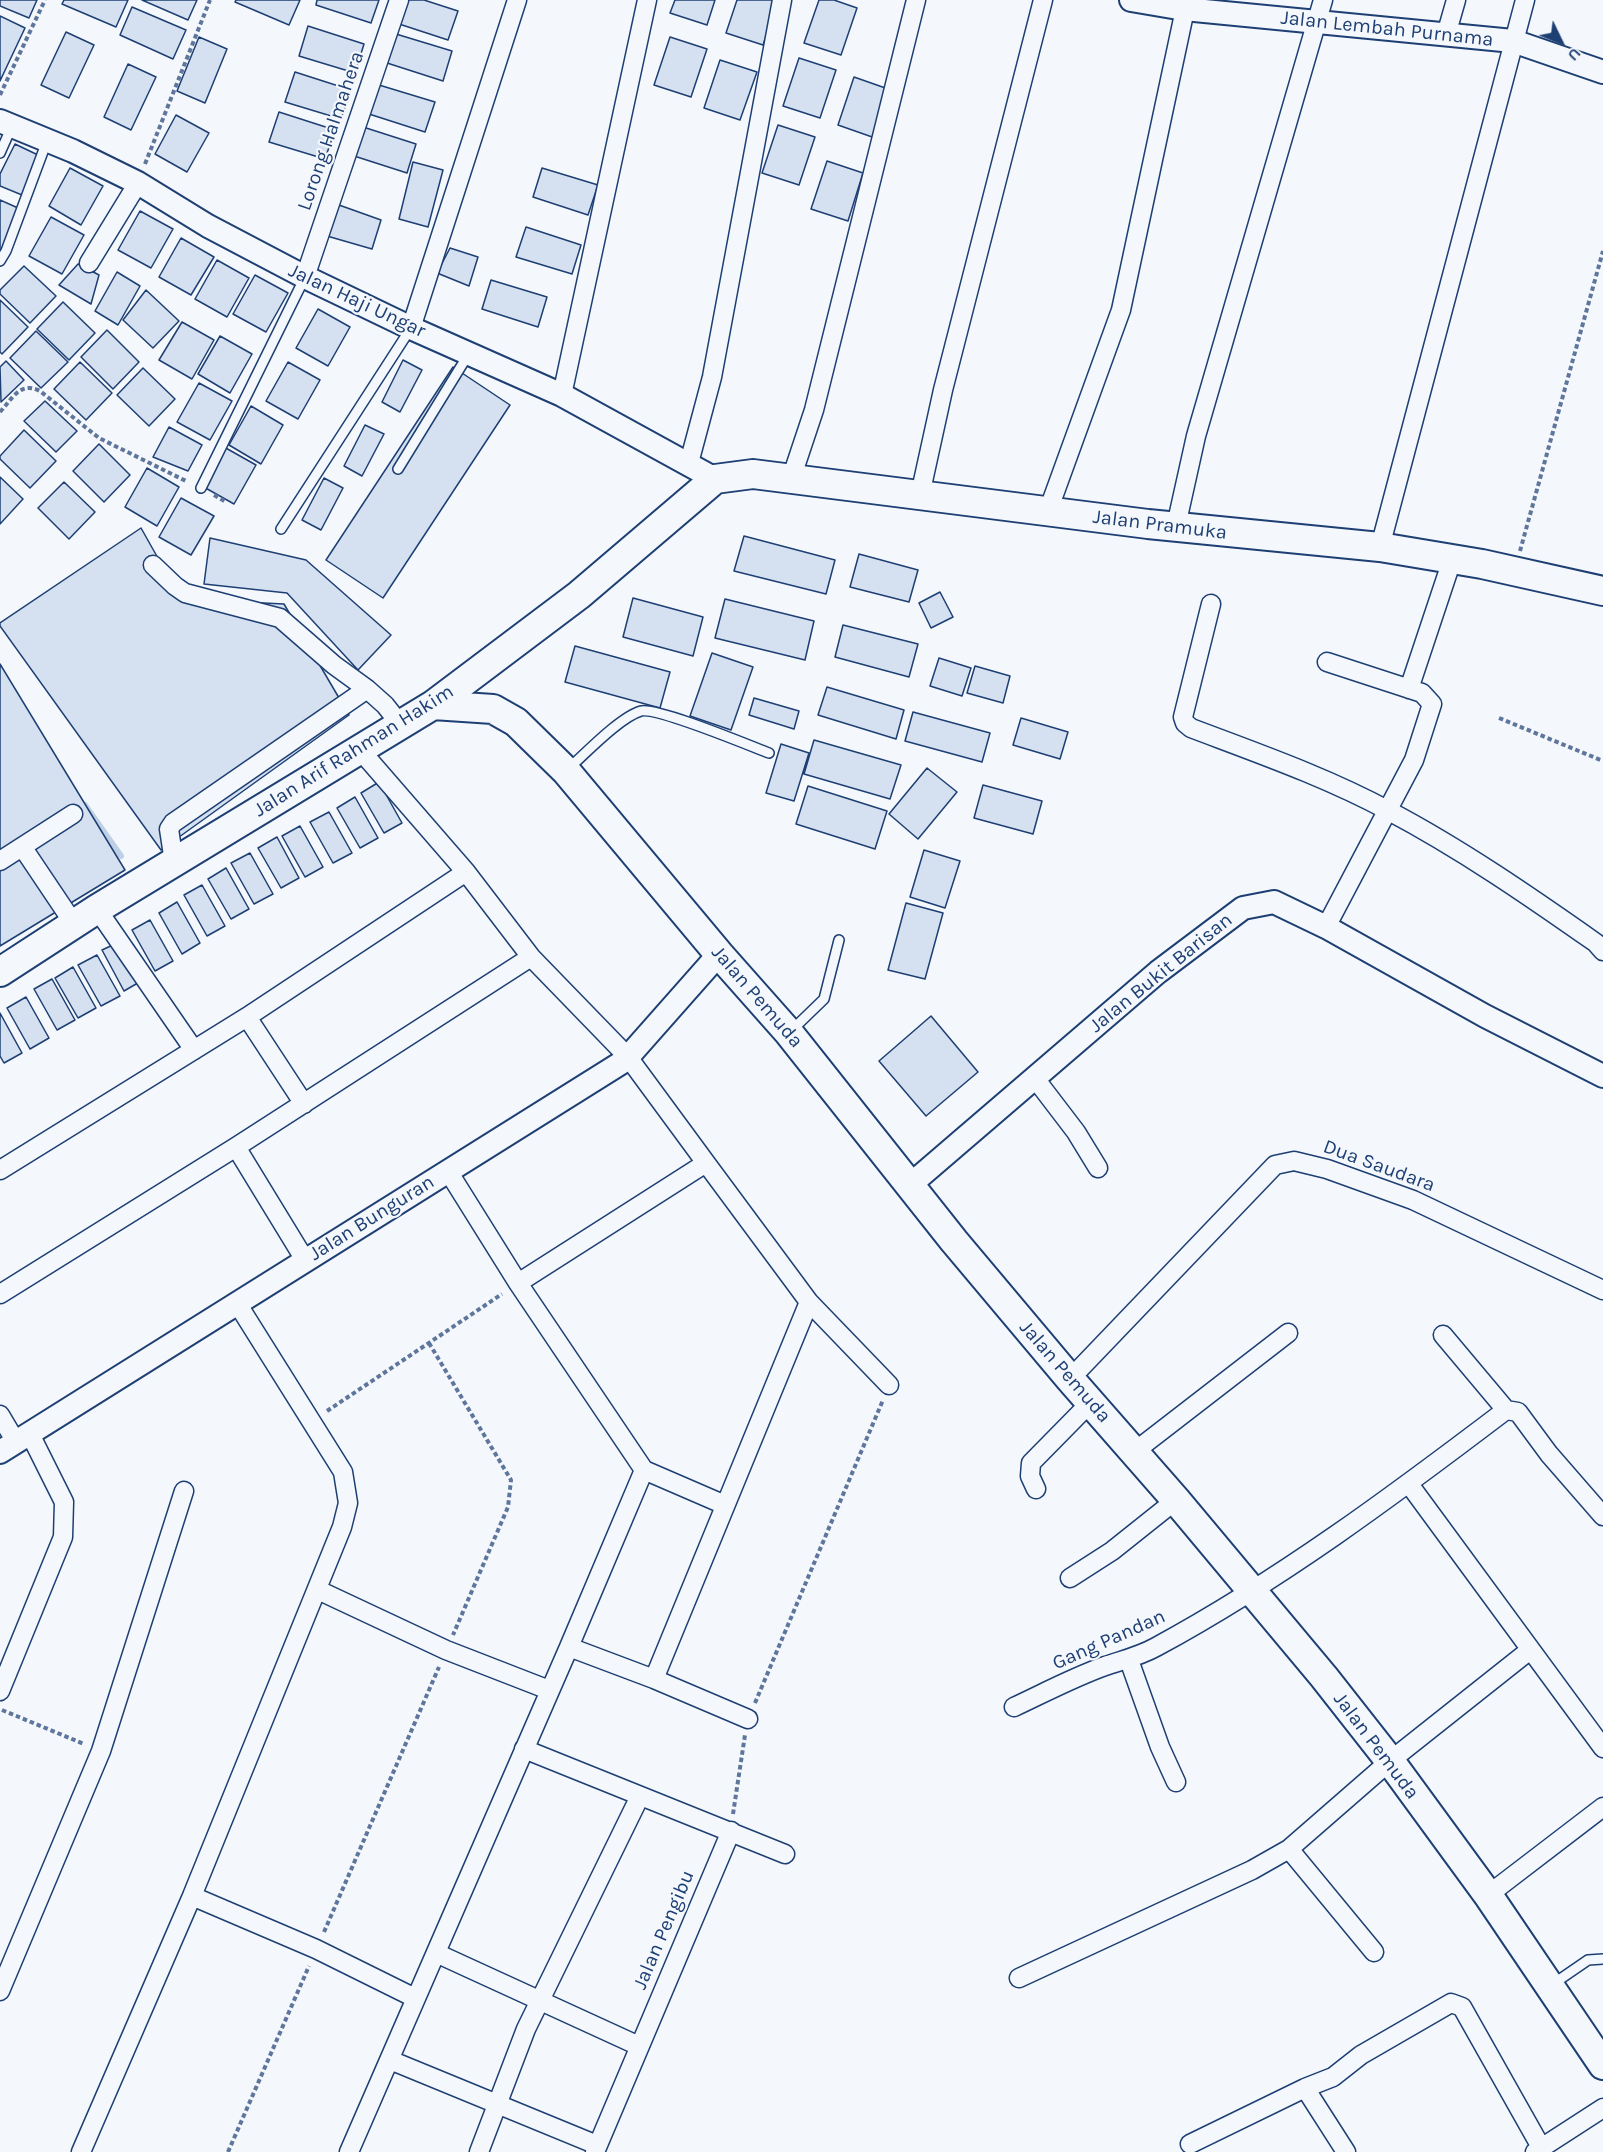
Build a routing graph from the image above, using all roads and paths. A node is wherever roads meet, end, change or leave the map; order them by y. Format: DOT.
graph roads {
  1 [pos="45,0"];
  2 [pos="210,0"];
  3 [pos="399,0"];
  4 [pos="517,0"];
  5 [pos="647,0"];
  6 [pos="782,0"];
  7 [pos="916,0"];
  8 [pos="1043,0"];
  9 [pos="1131,0"];
  10 [pos="1323,0"];
  11 [pos="1456,0"];
  12 [pos="1526,0"];
  13 [pos="1185,5"];
  14 [pos="1317,22"];
  15 [pos="1446,35"];
  16 [pos="1514,41"];
  17 [pos="1603,72"];
  18 [pos="0,95"];
  19 [pos="6,123"];
  20 [pos="47,141"];
  21 [pos="0,153"];
  22 [pos="138,183"];
  23 [pos="1603,251"];
  24 [pos="0,261"];
  25 [pos="89,263"];
  26 [pos="305,277"];
  27 [pos="411,328"];
  28 [pos="470,353"];
  29 [pos="562,395"];
  30 [pos="0,412"];
  31 [pos="689,463"];
  32 [pos="398,470"];
  33 [pos="715,479"];
  34 [pos="791,479"];
  35 [pos="201,488"];
  36 [pos="920,495"];
  37 [pos="226,502"];
  38 [pos="1048,511"];
  39 [pos="1176,526"];
  40 [pos="281,529"];
  41 [pos="1380,547"];
  42 [pos="1452,560"];
  43 [pos="153,565"];
  44 [pos="1514,570"];
  45 [pos="1603,591"];
  46 [pos="1210,604"];
  47 [pos="1327,662"];
  48 [pos="481,668"];
  49 [pos="367,688"];
  50 [pos="1409,689"];
  51 [pos="433,705"];
  52 [pos="493,709"];
  53 [pos="1499,718"];
  54 [pos="400,724"];
  55 [pos="361,751"];
  56 [pos="769,753"];
  57 [pos="1603,761"];
  58 [pos="566,771"];
  59 [pos="1388,810"];
  60 [pos="73,814"];
  61 [pos="23,848"];
  62 [pos="0,861"];
  63 [pos="174,862"];
  64 [pos="466,872"];
  65 [pos="98,909"];
  66 [pos="74,924"];
  67 [pos="1326,927"];
  68 [pos="839,940"];
  69 [pos="1601,945"];
  70 [pos="719,954"];
  71 [pos="531,957"];
  72 [pos="0,972"];
  73 [pos="247,1017"];
  74 [pos="789,1032"];
  75 [pos="194,1050"];
  76 [pos="628,1057"];
  77 [pos="1603,1076"];
  78 [pos="1034,1077"];
  79 [pos="304,1104"];
  80 [pos="236,1147"];
  81 [pos="706,1162"];
  82 [pos="1098,1168"];
  83 [pos="0,1170"];
  84 [pos="448,1172"];
  85 [pos="910,1185"];
  86 [pos="305,1260"];
  87 [pos="518,1283"];
  88 [pos="1603,1290"];
  89 [pos="0,1294"];
  90 [pos="809,1302"];
  91 [pos="237,1304"];
  92 [pos="1288,1333"];
  93 [pos="1443,1335"];
  94 [pos="429,1343"];
  95 [pos="1070,1378"];
  96 [pos="889,1385"];
  97 [pos="1091,1402"];
  98 [pos="1506,1410"];
  99 [pos="0,1415"];
  100 [pos="312,1421"];
  101 [pos="15,1442"];
  102 [pos="1134,1452"];
  103 [pos="644,1470"];
  104 [pos="1409,1484"];
  105 [pos="1036,1489"];
  106 [pos="184,1491"];
  107 [pos="1176,1500"];
  108 [pos="725,1505"];
  109 [pos="1603,1516"];
  110 [pos="1070,1578"];
  111 [pos="318,1590"];
  112 [pos="1251,1592"];
  113 [pos="569,1647"];
  114 [pos="446,1650"];
  115 [pos="1530,1650"];
  116 [pos="1129,1660"];
  117 [pos="654,1679"];
  118 [pos="549,1690"];
  119 [pos="0,1691"];
  120 [pos="1014,1707"];
  121 [pos="0,1710"];
  122 [pos="748,1719"];
  123 [pos="1603,1748"];
  124 [pos="524,1749"];
  125 [pos="101,1751"];
  126 [pos="1390,1761"];
  127 [pos="1176,1782"];
  128 [pos="640,1796"];
  129 [pos="1603,1807"];
  130 [pos="731,1831"];
  131 [pos="1289,1849"];
  132 [pos="784,1854"];
  133 [pos="1488,1894"];
  134 [pos="192,1896"];
  135 [pos="316,1949"];
  136 [pos="1374,1952"];
  137 [pos="436,1953"];
  138 [pos="1603,1959"];
  139 [pos="1019,1978"];
  140 [pos="1551,1986"];
  141 [pos="0,1991"];
  142 [pos="416,1998"];
  143 [pos="539,2002"];
  144 [pos="639,2046"];
  145 [pos="390,2060"];
  146 [pos="1603,2065"];
  147 [pos="1305,2088"];
  148 [pos="497,2105"];
  149 [pos="1603,2108"];
  150 [pos="1190,2144"];
  151 [pos="596,2149"];
  152 [pos="1539,2150"];
  153 [pos="81,2152"];
  154 [pos="228,2152"];
  155 [pos="349,2152"];
  156 [pos="479,2152"];
  157 [pos="1346,2152"];
  1 -- 18 [label="path"];
  2 -- 22 [label="path"];
  3 -- 26 [label="street, Lorong Halmahera"];
  4 -- 27 [label="street"];
  5 -- 29 [label="street"];
  6 -- 31 [label="street"];
  7 -- 34 [label="street"];
  8 -- 36 [label="street"];
  9 -- 13 [label="street, Jalan Lembah Purnama"];
  10 -- 14 [label="street"];
  11 -- 15 [label="street"];
  12 -- 16 [label="street"];
  13 -- 14 [label="street, Jalan Lembah Purnama"];
  13 -- 38 [label="street"];
  14 -- 15 [label="street, Jalan Lembah Purnama"];
  14 -- 39 [label="street"];
  15 -- 16 [label="street, Jalan Lembah Purnama"];
  16 -- 17 [label="street, Jalan Lembah Purnama"];
  16 -- 41 [label="street"];
  19 -- 20 [label="street, Jalan Haji Ungar"];
  19 -- 21 [label="lane"];
  20 -- 22 [label="street, Jalan Haji Ungar"];
  20 -- 24 [label="lane"];
  22 -- 25 [label="street"];
  22 -- 26 [label="street, Jalan Haji Ungar"];
  23 -- 44 [label="path"];
  26 -- 27 [label="street, Jalan Haji Ungar"];
  26 -- 35 [label="lane"];
  27 -- 28 [label="street, Jalan Haji Ungar"];
  27 -- 40 [label="lane"];
  28 -- 29 [label="street, Jalan Haji Ungar"];
  28 -- 32 [label="lane"];
  29 -- 31 [label="street, Jalan Haji Ungar"];
  30 -- 35 [label="path"];
  31 -- 33 [label="street, Jalan Haji Ungar"];
  33 -- 34 [label="main road, Jalan Pramuka"];
  33 -- 48 [label="main road, Jalan Arif Rahman Hakim"];
  34 -- 36 [label="main road, Jalan Pramuka"];
  35 -- 37 [label="path"];
  36 -- 38 [label="main road, Jalan Pramuka"];
  38 -- 39 [label="main road, Jalan Pramuka"];
  39 -- 41 [label="main road, Jalan Pramuka"];
  41 -- 42 [label="main road, Jalan Pramuka"];
  42 -- 44 [label="main road, Jalan Pramuka"];
  42 -- 50 [label="street"];
  43 -- 49 [label="street"];
  44 -- 45 [label="main road, Jalan Pramuka"];
  46 -- 59 [label="street"];
  47 -- 50 [label="street"];
  48 -- 51 [label="main road, Jalan Arif Rahman Hakim"];
  48 -- 52 [label="main road"];
  49 -- 54 [label="street"];
  49 -- 63 [label="street"];
  50 -- 59 [label="street"];
  51 -- 52 [label="main road, Jalan Pemuda"];
  51 -- 54 [label="main road, Jalan Arif Rahman Hakim"];
  52 -- 58 [label="main road, Jalan Pemuda"];
  53 -- 57 [label="path"];
  54 -- 55 [label="main road, Jalan Arif Rahman Hakim"];
  55 -- 63 [label="main road, Jalan Arif Rahman Hakim"];
  55 -- 64 [label="street"];
  56 -- 58 [label="lane"];
  58 -- 70 [label="main road, Jalan Pemuda"];
  59 -- 67 [label="street"];
  59 -- 69 [label="street"];
  60 -- 61 [label="street"];
  61 -- 62 [label="street"];
  61 -- 66 [label="street"];
  63 -- 65 [label="main road, Jalan Arif Rahman Hakim"];
  64 -- 71 [label="street"];
  64 -- 73 [label="street"];
  65 -- 66 [label="main road, Jalan Arif Rahman Hakim"];
  65 -- 75 [label="street"];
  66 -- 72 [label="main road, Jalan Arif Rahman Hakim"];
  67 -- 77 [label="street, Jalan Bukit Barisan"];
  67 -- 78 [label="street, Jalan Bukit Barisan"];
  68 -- 74 [label="lane"];
  70 -- 74 [label="main road, Jalan Pemuda"];
  70 -- 76 [label="street, Jalan Bunguran"];
  71 -- 76 [label="street"];
  71 -- 79 [label="street"];
  73 -- 75 [label="street"];
  73 -- 79 [label="street"];
  74 -- 85 [label="main road, Jalan Pemuda"];
  75 -- 83 [label="street"];
  76 -- 81 [label="street"];
  76 -- 84 [label="street, Jalan Bunguran"];
  78 -- 82 [label="street"];
  78 -- 85 [label="street, Jalan Bukit Barisan"];
  79 -- 80 [label="street"];
  80 -- 86 [label="street"];
  80 -- 89 [label="street"];
  81 -- 87 [label="street"];
  81 -- 90 [label="street"];
  84 -- 86 [label="street, Jalan Bunguran"];
  84 -- 87 [label="street"];
  85 -- 95 [label="main road, Jalan Pemuda"];
  86 -- 91 [label="street, Jalan Bunguran"];
  87 -- 94 [label="path"];
  87 -- 103 [label="street"];
  88 -- 95 [label="street, Dua Saudara"];
  90 -- 96 [label="street"];
  90 -- 108 [label="street"];
  91 -- 100 [label="street"];
  91 -- 101 [label="street, Jalan Bunguran"];
  92 -- 102 [label="street"];
  93 -- 98 [label="street"];
  94 -- 100 [label="path"];
  94 -- 114 [label="path"];
  95 -- 97 [label="main road, Jalan Pemuda"];
  96 -- 122 [label="path"];
  97 -- 102 [label="main road, Jalan Pemuda"];
  97 -- 105 [label="street"];
  98 -- 104 [label="street, Gang Pandan"];
  98 -- 109 [label="street"];
  99 -- 101 [label="street"];
  100 -- 111 [label="street"];
  101 -- 119 [label="street"];
  102 -- 107 [label="main road, Jalan Pemuda"];
  103 -- 108 [label="street"];
  103 -- 113 [label="street"];
  104 -- 112 [label="street, Gang Pandan"];
  104 -- 115 [label="street"];
  106 -- 125 [label="street"];
  107 -- 110 [label="street"];
  107 -- 112 [label="main road, Jalan Pemuda"];
  108 -- 117 [label="street"];
  111 -- 114 [label="street"];
  111 -- 134 [label="street"];
  112 -- 116 [label="street, Gang Pandan"];
  112 -- 126 [label="main road, Jalan Pemuda"];
  113 -- 117 [label="street"];
  113 -- 118 [label="street"];
  114 -- 118 [label="street"];
  114 -- 135 [label="path"];
  115 -- 123 [label="street"];
  115 -- 126 [label="street"];
  116 -- 120 [label="street, Gang Pandan"];
  116 -- 127 [label="street"];
  117 -- 122 [label="street"];
  118 -- 124 [label="street"];
  121 -- 125 [label="path"];
  122 -- 130 [label="path"];
  124 -- 128 [label="street"];
  124 -- 137 [label="street"];
  125 -- 141 [label="street"];
  126 -- 131 [label="street"];
  126 -- 133 [label="main road, Jalan Pemuda"];
  128 -- 130 [label="street"];
  128 -- 143 [label="street"];
  129 -- 133 [label="street"];
  130 -- 132 [label="street"];
  130 -- 144 [label="street, Jalan Pengibu"];
  131 -- 136 [label="street"];
  131 -- 139 [label="street"];
  133 -- 140 [label="main road, Jalan Pemuda"];
  134 -- 135 [label="street"];
  134 -- 153 [label="street"];
  135 -- 142 [label="street"];
  135 -- 154 [label="path"];
  137 -- 142 [label="street"];
  137 -- 143 [label="street"];
  138 -- 140 [label="lane"];
  140 -- 146 [label="main road, Jalan Pemuda"];
  142 -- 145 [label="street"];
  143 -- 144 [label="street"];
  143 -- 148 [label="street"];
  144 -- 151 [label="street, Jalan Pengibu"];
  145 -- 148 [label="street"];
  145 -- 155 [label="street"];
  147 -- 150 [label="street"];
  147 -- 152 [label="street"];
  147 -- 157 [label="street"];
  148 -- 151 [label="street"];
  148 -- 156 [label="street"];
  149 -- 152 [label="street"];
}
